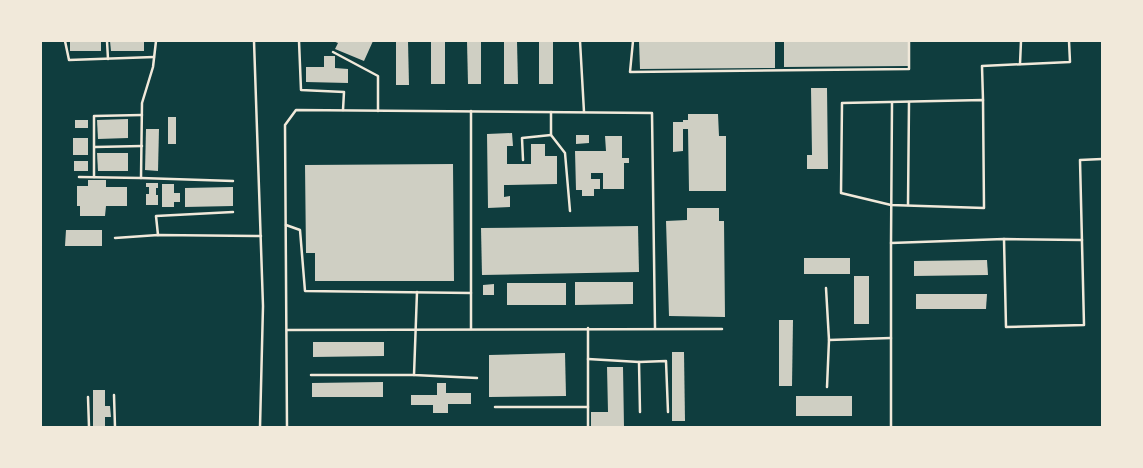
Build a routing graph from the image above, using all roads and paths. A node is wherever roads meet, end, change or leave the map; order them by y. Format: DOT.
graph roads {
  1 [pos="65,41"];
  2 [pos="107,41"];
  3 [pos="156,41"];
  4 [pos="254,41"];
  5 [pos="299,41"];
  6 [pos="580,41"];
  7 [pos="633,41"];
  8 [pos="909,41"];
  9 [pos="1021,41"];
  10 [pos="1069,41"];
  11 [pos="333,52"];
  12 [pos="154,58"];
  13 [pos="108,59"];
  14 [pos="1020,64"];
  15 [pos="983,100"];
  16 [pos="909,102"];
  17 [pos="892,103"];
  18 [pos="344,110"];
  19 [pos="378,111"];
  20 [pos="471,111"];
  21 [pos="551,112"];
  22 [pos="584,112"];
  23 [pos="142,115"];
  24 [pos="552,136"];
  25 [pos="142,146"];
  26 [pos="95,147"];
  27 [pos="1102,159"];
  28 [pos="523,160"];
  29 [pos="79,177"];
  30 [pos="94,177"];
  31 [pos="141,178"];
  32 [pos="233,181"];
  33 [pos="891,204"];
  34 [pos="908,205"];
  35 [pos="570,211"];
  36 [pos="232,212"];
  37 [pos="286,225"];
  38 [pos="158,235"];
  39 [pos="261,236"];
  40 [pos="115,238"];
  41 [pos="1004,239"];
  42 [pos="1082,240"];
  43 [pos="891,243"];
  44 [pos="826,288"];
  45 [pos="417,292"];
  46 [pos="471,293"];
  47 [pos="588,328"];
  48 [pos="655,328"];
  49 [pos="416,329"];
  50 [pos="471,329"];
  51 [pos="722,329"];
  52 [pos="287,330"];
  53 [pos="891,338"];
  54 [pos="829,340"];
  55 [pos="588,359"];
  56 [pos="639,362"];
  57 [pos="311,375"];
  58 [pos="414,375"];
  59 [pos="477,378"];
  60 [pos="827,387"];
  61 [pos="114,395"];
  62 [pos="88,397"];
  63 [pos="495,407"];
  64 [pos="588,407"];
  65 [pos="640,412"];
  66 [pos="668,412"];
  67 [pos="89,427"];
  68 [pos="115,427"];
  69 [pos="260,427"];
  70 [pos="287,427"];
  71 [pos="588,427"];
  72 [pos="891,427"];
  1 -- 13 [label="lane"];
  2 -- 13 [label="lane"];
  3 -- 12 [label="lane"];
  4 -- 39 [label="lane"];
  5 -- 18 [label="lane"];
  6 -- 22 [label="lane"];
  7 -- 8 [label="lane"];
  9 -- 14 [label="lane"];
  10 -- 14 [label="lane"];
  11 -- 19 [label="lane"];
  12 -- 13 [label="lane"];
  12 -- 23 [label="lane"];
  14 -- 15 [label="lane"];
  15 -- 16 [label="lane"];
  15 -- 34 [label="lane"];
  16 -- 17 [label="lane"];
  16 -- 34 [label="lane"];
  17 -- 33 [label="lane"];
  17 -- 33 [label="lane"];
  18 -- 19 [label="lane"];
  18 -- 37 [label="lane"];
  19 -- 20 [label="lane"];
  20 -- 21 [label="lane"];
  20 -- 46 [label="lane"];
  21 -- 22 [label="lane"];
  21 -- 24 [label="lane"];
  22 -- 48 [label="lane"];
  23 -- 25 [label="lane"];
  23 -- 26 [label="lane"];
  24 -- 28 [label="lane"];
  24 -- 35 [label="lane"];
  25 -- 26 [label="lane"];
  25 -- 31 [label="lane"];
  26 -- 30 [label="lane"];
  27 -- 42 [label="lane"];
  29 -- 30 [label="lane"];
  30 -- 31 [label="lane"];
  31 -- 32 [label="lane"];
  33 -- 34 [label="lane"];
  33 -- 43 [label="lane"];
  36 -- 38 [label="lane"];
  37 -- 45 [label="lane"];
  37 -- 52 [label="lane"];
  38 -- 39 [label="lane"];
  38 -- 40 [label="lane"];
  39 -- 69 [label="lane"];
  41 -- 42 [label="lane"];
  41 -- 42 [label="lane"];
  41 -- 43 [label="lane"];
  43 -- 53 [label="lane"];
  44 -- 54 [label="lane"];
  45 -- 46 [label="lane"];
  45 -- 49 [label="lane"];
  46 -- 50 [label="lane"];
  47 -- 48 [label="lane"];
  47 -- 50 [label="lane"];
  47 -- 55 [label="lane"];
  48 -- 51 [label="lane"];
  49 -- 50 [label="lane"];
  49 -- 52 [label="lane"];
  49 -- 58 [label="lane"];
  52 -- 70 [label="lane"];
  53 -- 54 [label="lane"];
  53 -- 72 [label="lane"];
  54 -- 60 [label="lane"];
  55 -- 56 [label="lane"];
  55 -- 64 [label="lane"];
  56 -- 65 [label="lane"];
  56 -- 66 [label="lane"];
  57 -- 58 [label="lane"];
  58 -- 59 [label="lane"];
  61 -- 68 [label="lane"];
  62 -- 67 [label="lane"];
  63 -- 64 [label="lane"];
  64 -- 71 [label="lane"];
}
